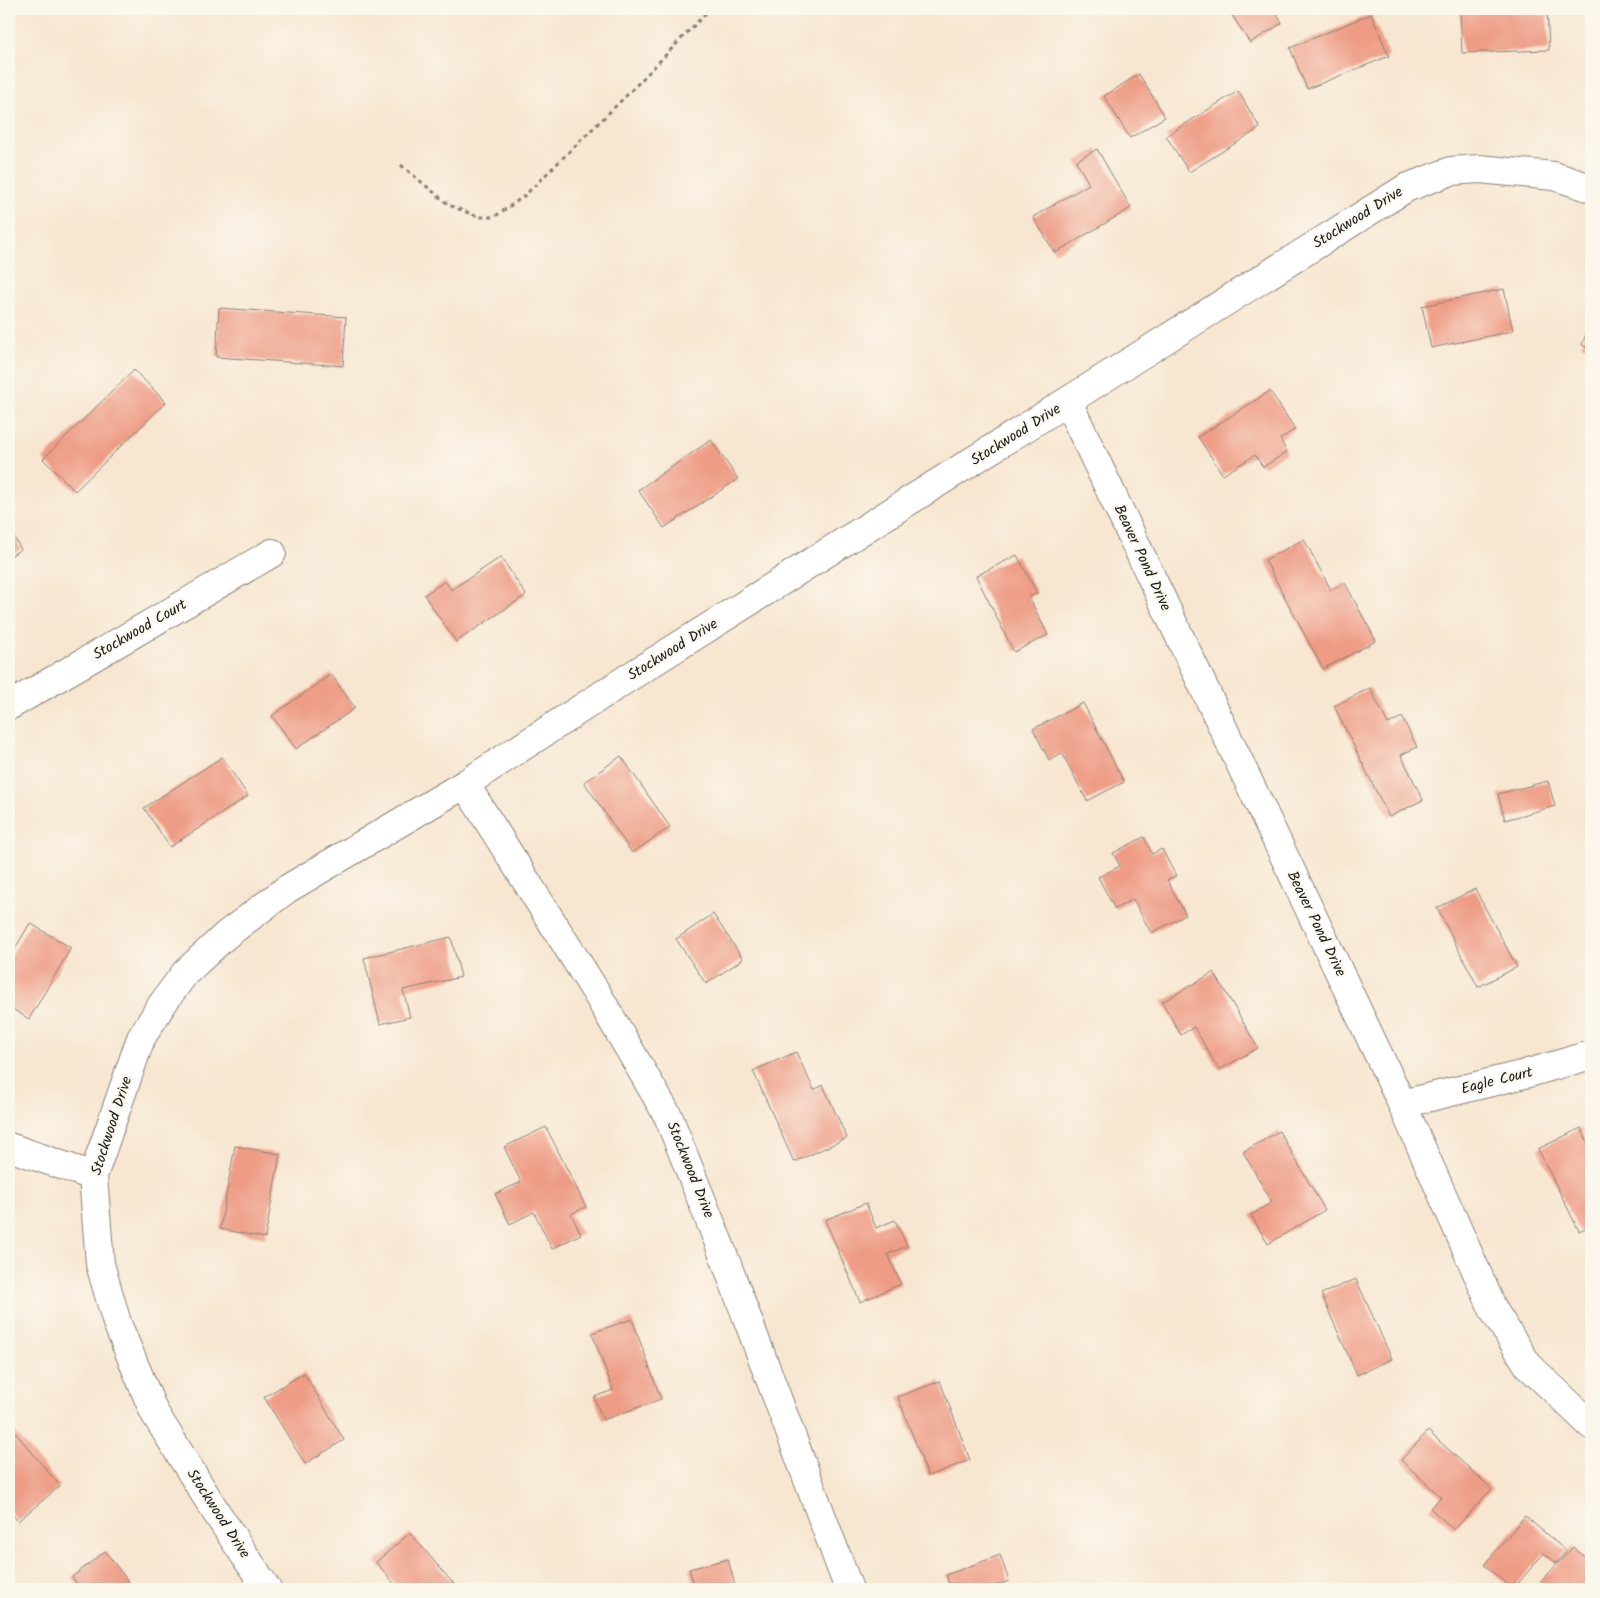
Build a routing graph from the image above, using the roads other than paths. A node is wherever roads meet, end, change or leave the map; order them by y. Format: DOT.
graph roads {
  1 [pos="1591,188"];
  2 [pos="1068,402"];
  3 [pos="272,553"];
  4 [pos="9,706"];
  5 [pos="464,784"];
  6 [pos="1591,1055"];
  7 [pos="1402,1104"];
  8 [pos="9,1147"];
  9 [pos="93,1176"];
  10 [pos="1591,1424"];
  11 [pos="267,1589"];
  12 [pos="849,1589"];
  1 -- 2 [label="street, Stockwood Drive"];
  2 -- 5 [label="street, Stockwood Drive"];
  2 -- 7 [label="street, Beaver Pond Drive"];
  3 -- 4 [label="street, Stockwood Court"];
  5 -- 9 [label="street, Stockwood Drive"];
  5 -- 12 [label="street, Stockwood Drive"];
  6 -- 7 [label="street, Eagle Court"];
  7 -- 10 [label="street, Beaver Pond Drive"];
  8 -- 9 [label="street"];
  9 -- 11 [label="street, Stockwood Drive"];
}
